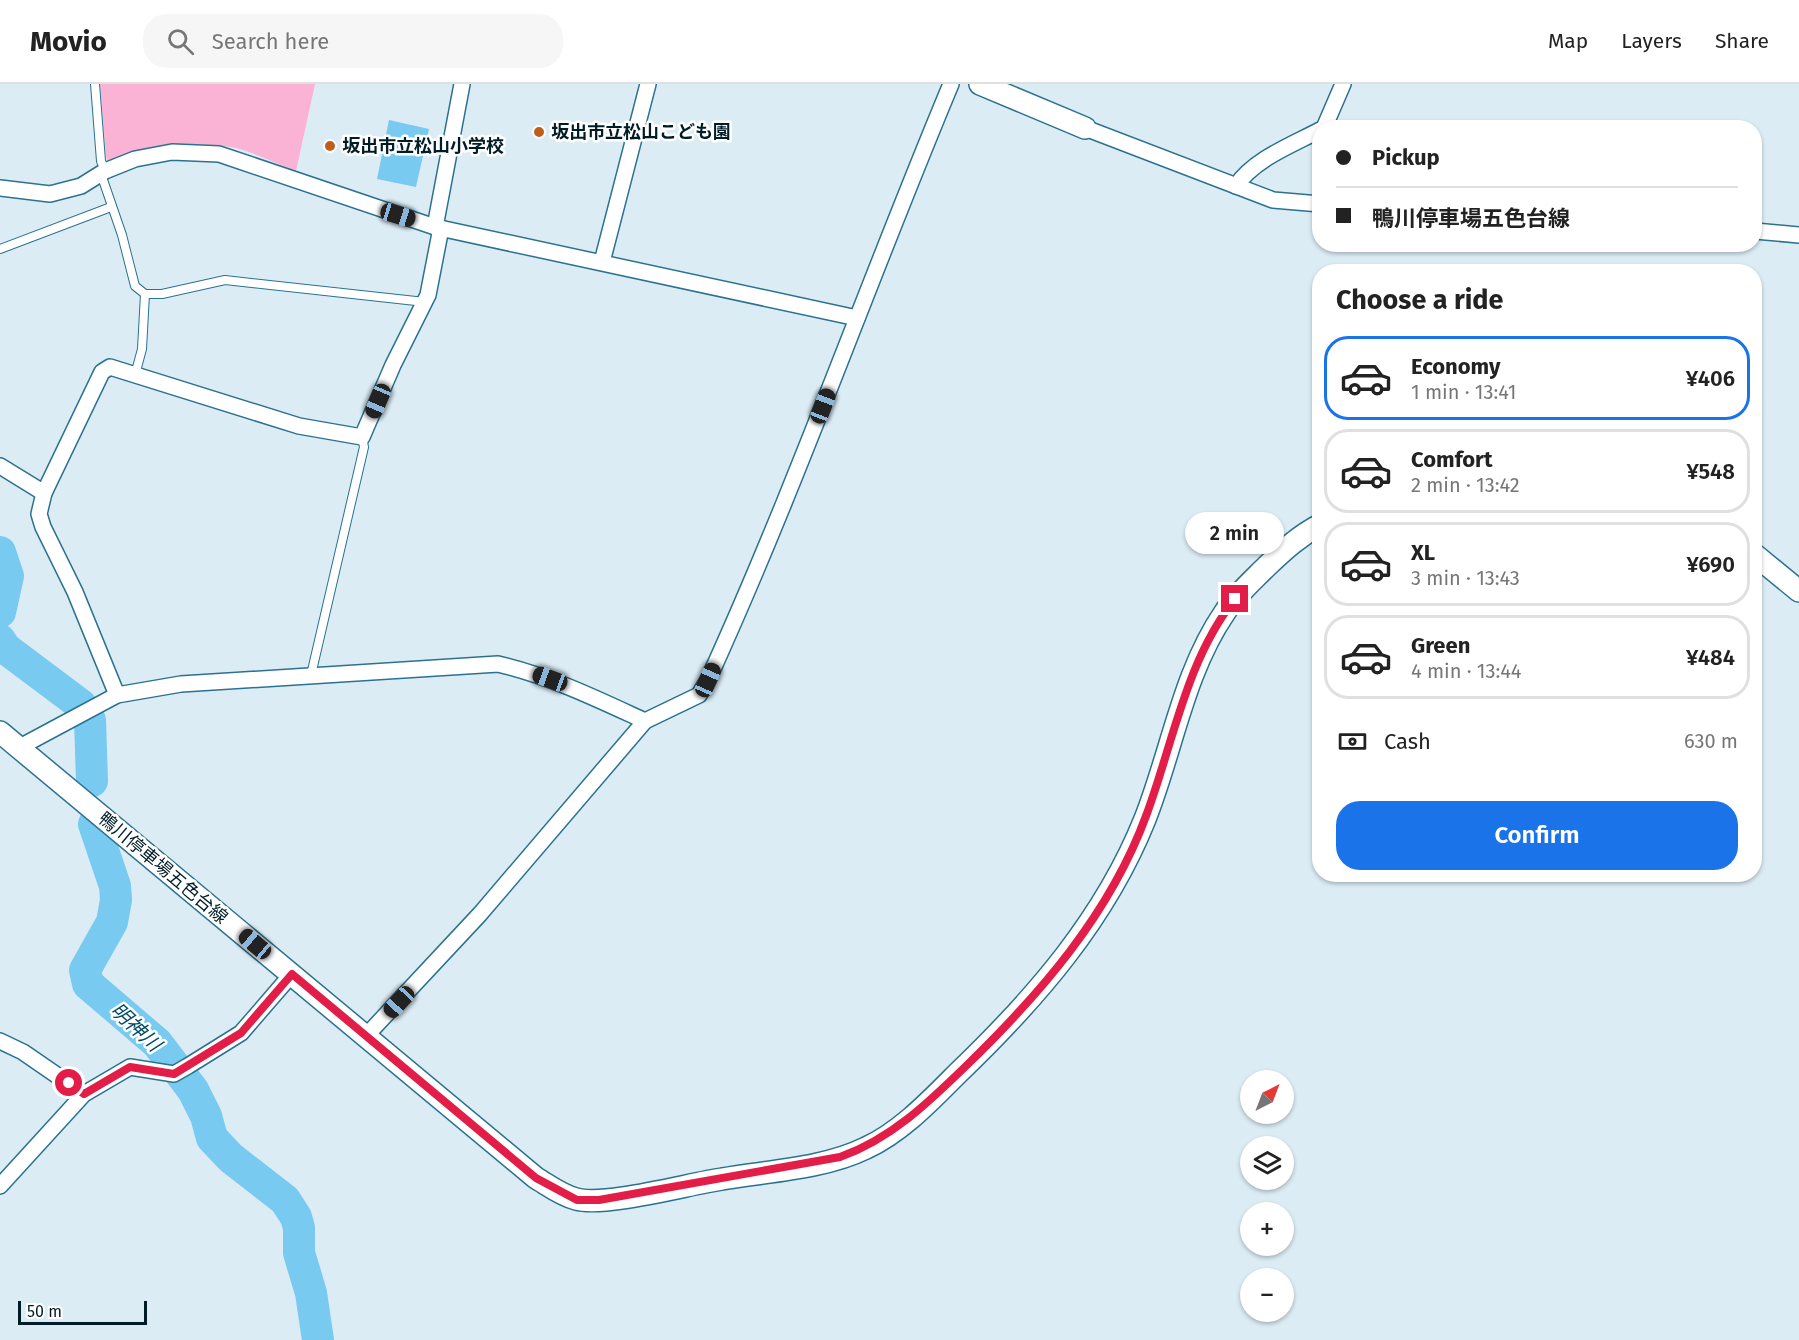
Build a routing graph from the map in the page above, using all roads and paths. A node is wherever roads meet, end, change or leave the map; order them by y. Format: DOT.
graph roads {
  1 [pos="95,84"];
  2 [pos="462,84"];
  3 [pos="648,84"];
  4 [pos="951,84"];
  5 [pos="980,84"];
  6 [pos="1343,84"];
  7 [pos="1327,120"];
  8 [pos="1085,128"];
  9 [pos="1312,134"];
  10 [pos="103,172"];
  11 [pos="1236,186"];
  12 [pos="0,188"];
  13 [pos="1312,203"];
  14 [pos="111,207"];
  15 [pos="438,227"];
  16 [pos="1762,232"];
  17 [pos="1799,235"];
  18 [pos="0,249"];
  19 [pos="602,262"];
  20 [pos="145,294"];
  21 [pos="424,302"];
  22 [pos="857,318"];
  23 [pos="135,375"];
  24 [pos="362,437"];
  25 [pos="0,465"];
  26 [pos="44,493"];
  27 [pos="1312,529"];
  28 [pos="1762,561"];
  29 [pos="1799,591"];
  30 [pos="311,675"];
  31 [pos="117,695"];
  32 [pos="645,721"];
  33 [pos="0,732"];
  34 [pos="18,748"];
  35 [pos="292,974"];
  36 [pos="366,1036"];
  37 [pos="0,1041"];
  38 [pos="84,1094"];
  39 [pos="0,1186"];
  1 -- 10 [label="lane"];
  2 -- 15 [label="street"];
  3 -- 19 [label="street"];
  4 -- 22 [label="street"];
  5 -- 8 [label="main road"];
  6 -- 7 [label="street"];
  8 -- 11 [label="street"];
  9 -- 11 [label="street"];
  10 -- 12 [label="street"];
  10 -- 14 [label="lane"];
  10 -- 15 [label="street"];
  11 -- 13 [label="street"];
  14 -- 18 [label="lane"];
  14 -- 20 [label="lane"];
  15 -- 19 [label="street"];
  15 -- 21 [label="street"];
  16 -- 17 [label="street"];
  19 -- 22 [label="street"];
  20 -- 21 [label="lane"];
  20 -- 23 [label="lane"];
  21 -- 24 [label="street"];
  22 -- 32 [label="street"];
  23 -- 24 [label="street"];
  23 -- 26 [label="street"];
  24 -- 30 [label="lane"];
  25 -- 26 [label="street"];
  26 -- 31 [label="street"];
  27 -- 36 [label="main road, 鴨川停車場五色台線"];
  28 -- 29 [label="main road"];
  30 -- 31 [label="street"];
  30 -- 32 [label="street"];
  31 -- 34 [label="street"];
  32 -- 36 [label="street"];
  33 -- 34 [label="main road, 鴨川停車場五色台線"];
  34 -- 35 [label="main road, 鴨川停車場五色台線"];
  35 -- 36 [label="main road, 鴨川停車場五色台線"];
  35 -- 38 [label="street"];
  37 -- 38 [label="street"];
  38 -- 39 [label="street"];
}
